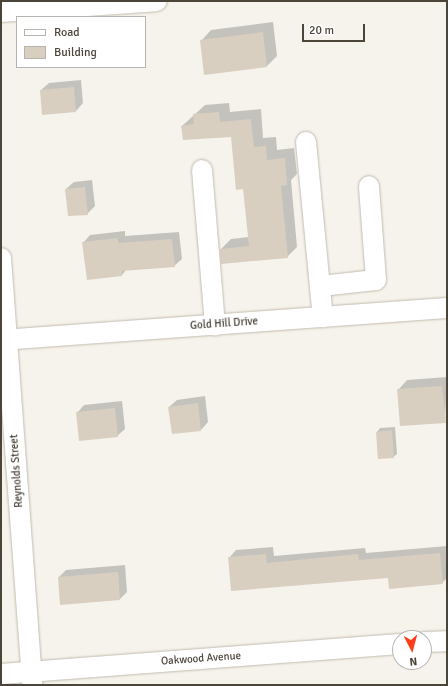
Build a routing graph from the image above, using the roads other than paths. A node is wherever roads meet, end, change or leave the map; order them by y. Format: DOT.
graph roads {
  1 [pos="157,1"];
  2 [pos="1,12"];
  3 [pos="306,142"];
  4 [pos="202,170"];
  5 [pos="369,186"];
  6 [pos="1,258"];
  7 [pos="321,286"];
  8 [pos="447,308"];
  9 [pos="323,317"];
  10 [pos="215,325"];
  11 [pos="4,340"];
  12 [pos="447,641"];
  13 [pos="432,642"];
  14 [pos="392,645"];
  15 [pos="1,674"];
  16 [pos="32,678"];
  1 -- 2 [label="street"];
  3 -- 7 [label="street"];
  4 -- 10 [label="street"];
  5 -- 7 [label="street"];
  6 -- 11 [label="street, Reynolds Street"];
  7 -- 9 [label="street"];
  8 -- 9 [label="street, Gold Hill Drive"];
  9 -- 10 [label="street, Gold Hill Drive"];
  10 -- 11 [label="street, Gold Hill Drive"];
  11 -- 16 [label="street, Reynolds Street"];
  12 -- 13 [label="street"];
  14 -- 16 [label="street, Oakwood Avenue"];
  15 -- 16 [label="street, Oakwood Avenue"];
}
